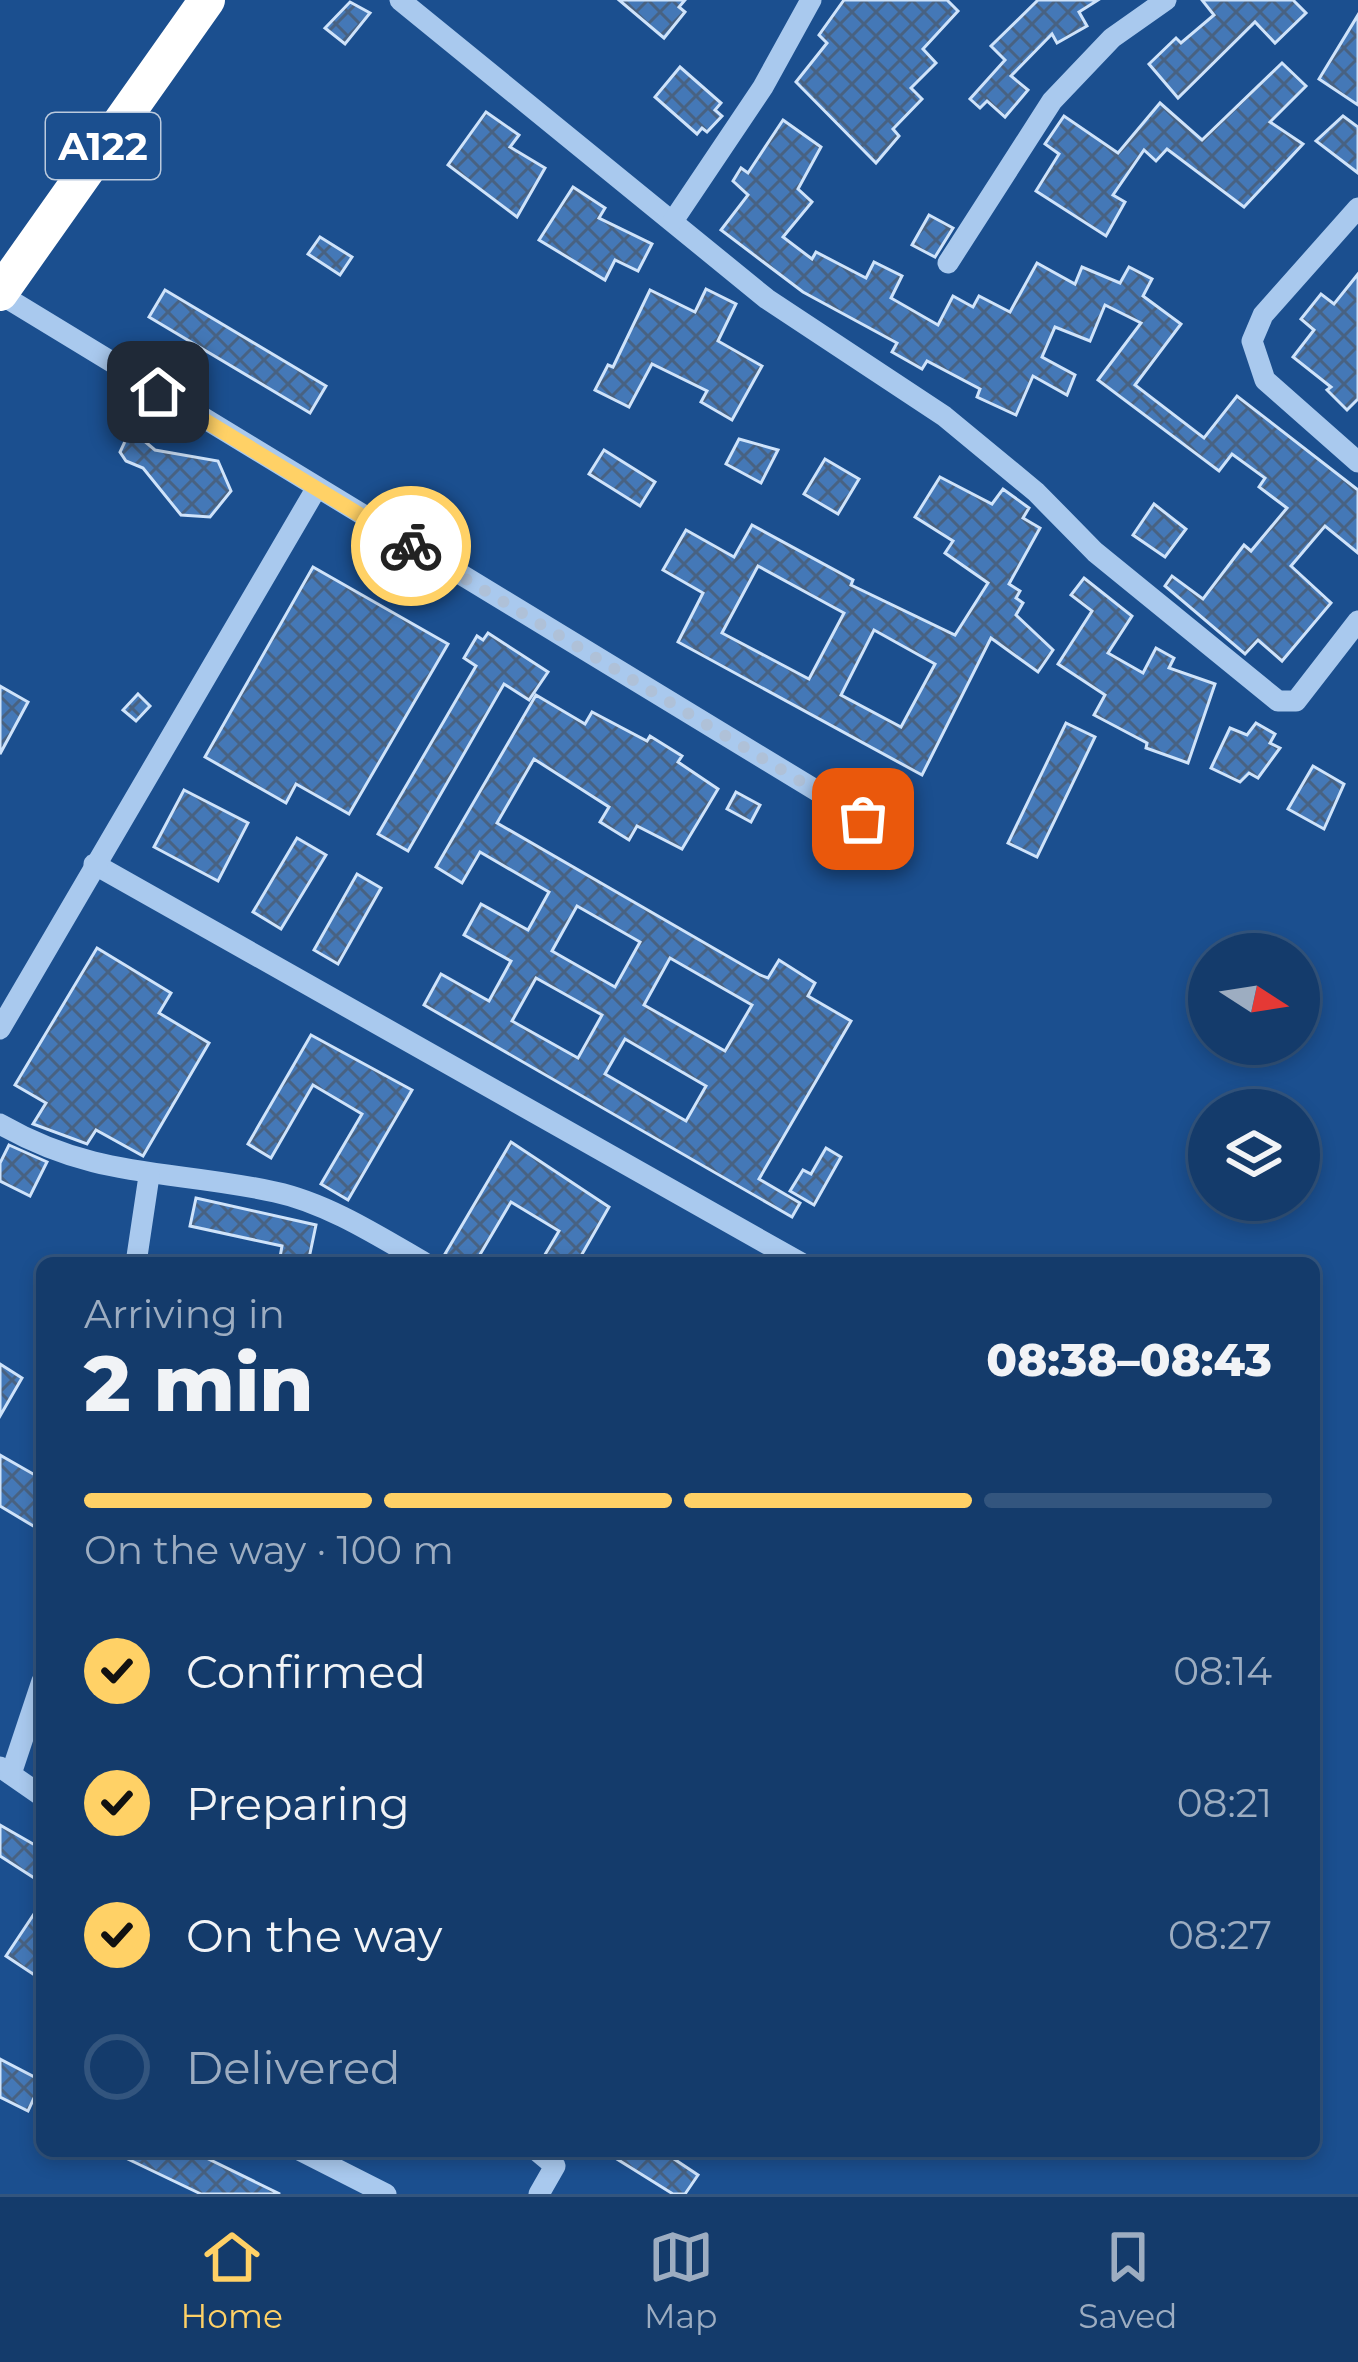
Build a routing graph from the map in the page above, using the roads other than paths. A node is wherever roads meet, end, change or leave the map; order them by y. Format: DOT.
graph roads {
  1 [pos="207,0"];
  2 [pos="400,0"];
  3 [pos="811,0"];
  4 [pos="1166,0"];
  5 [pos="1358,208"];
  6 [pos="673,221"];
  7 [pos="948,263"];
  8 [pos="0,293"];
  9 [pos="1358,462"];
  10 [pos="316,489"];
  11 [pos="1358,622"];
  12 [pos="901,842"];
  13 [pos="94,864"];
  14 [pos="0,1029"];
  15 [pos="0,1124"];
  16 [pos="149,1176"];
  17 [pos="137,1257"];
  18 [pos="413,1257"];
  19 [pos="790,1257"];
  20 [pos="36,1696"];
  21 [pos="5,1771"];
  22 [pos="36,1792"];
  23 [pos="313,2157"];
  24 [pos="544,2157"];
  25 [pos="386,2194"];
  26 [pos="539,2194"];
  1 -- 8 [label="highway, A122"];
  2 -- 6 [label="street"];
  3 -- 6 [label="street"];
  4 -- 7 [label="street"];
  5 -- 9 [label="street"];
  6 -- 11 [label="street"];
  8 -- 10 [label="street"];
  10 -- 12 [label="street"];
  10 -- 13 [label="street"];
  13 -- 14 [label="street"];
  13 -- 19 [label="street"];
  15 -- 16 [label="street"];
  16 -- 17 [label="street"];
  16 -- 18 [label="street"];
  20 -- 21 [label="street"];
  21 -- 22 [label="street"];
  23 -- 25 [label="street"];
  24 -- 26 [label="street"];
}
